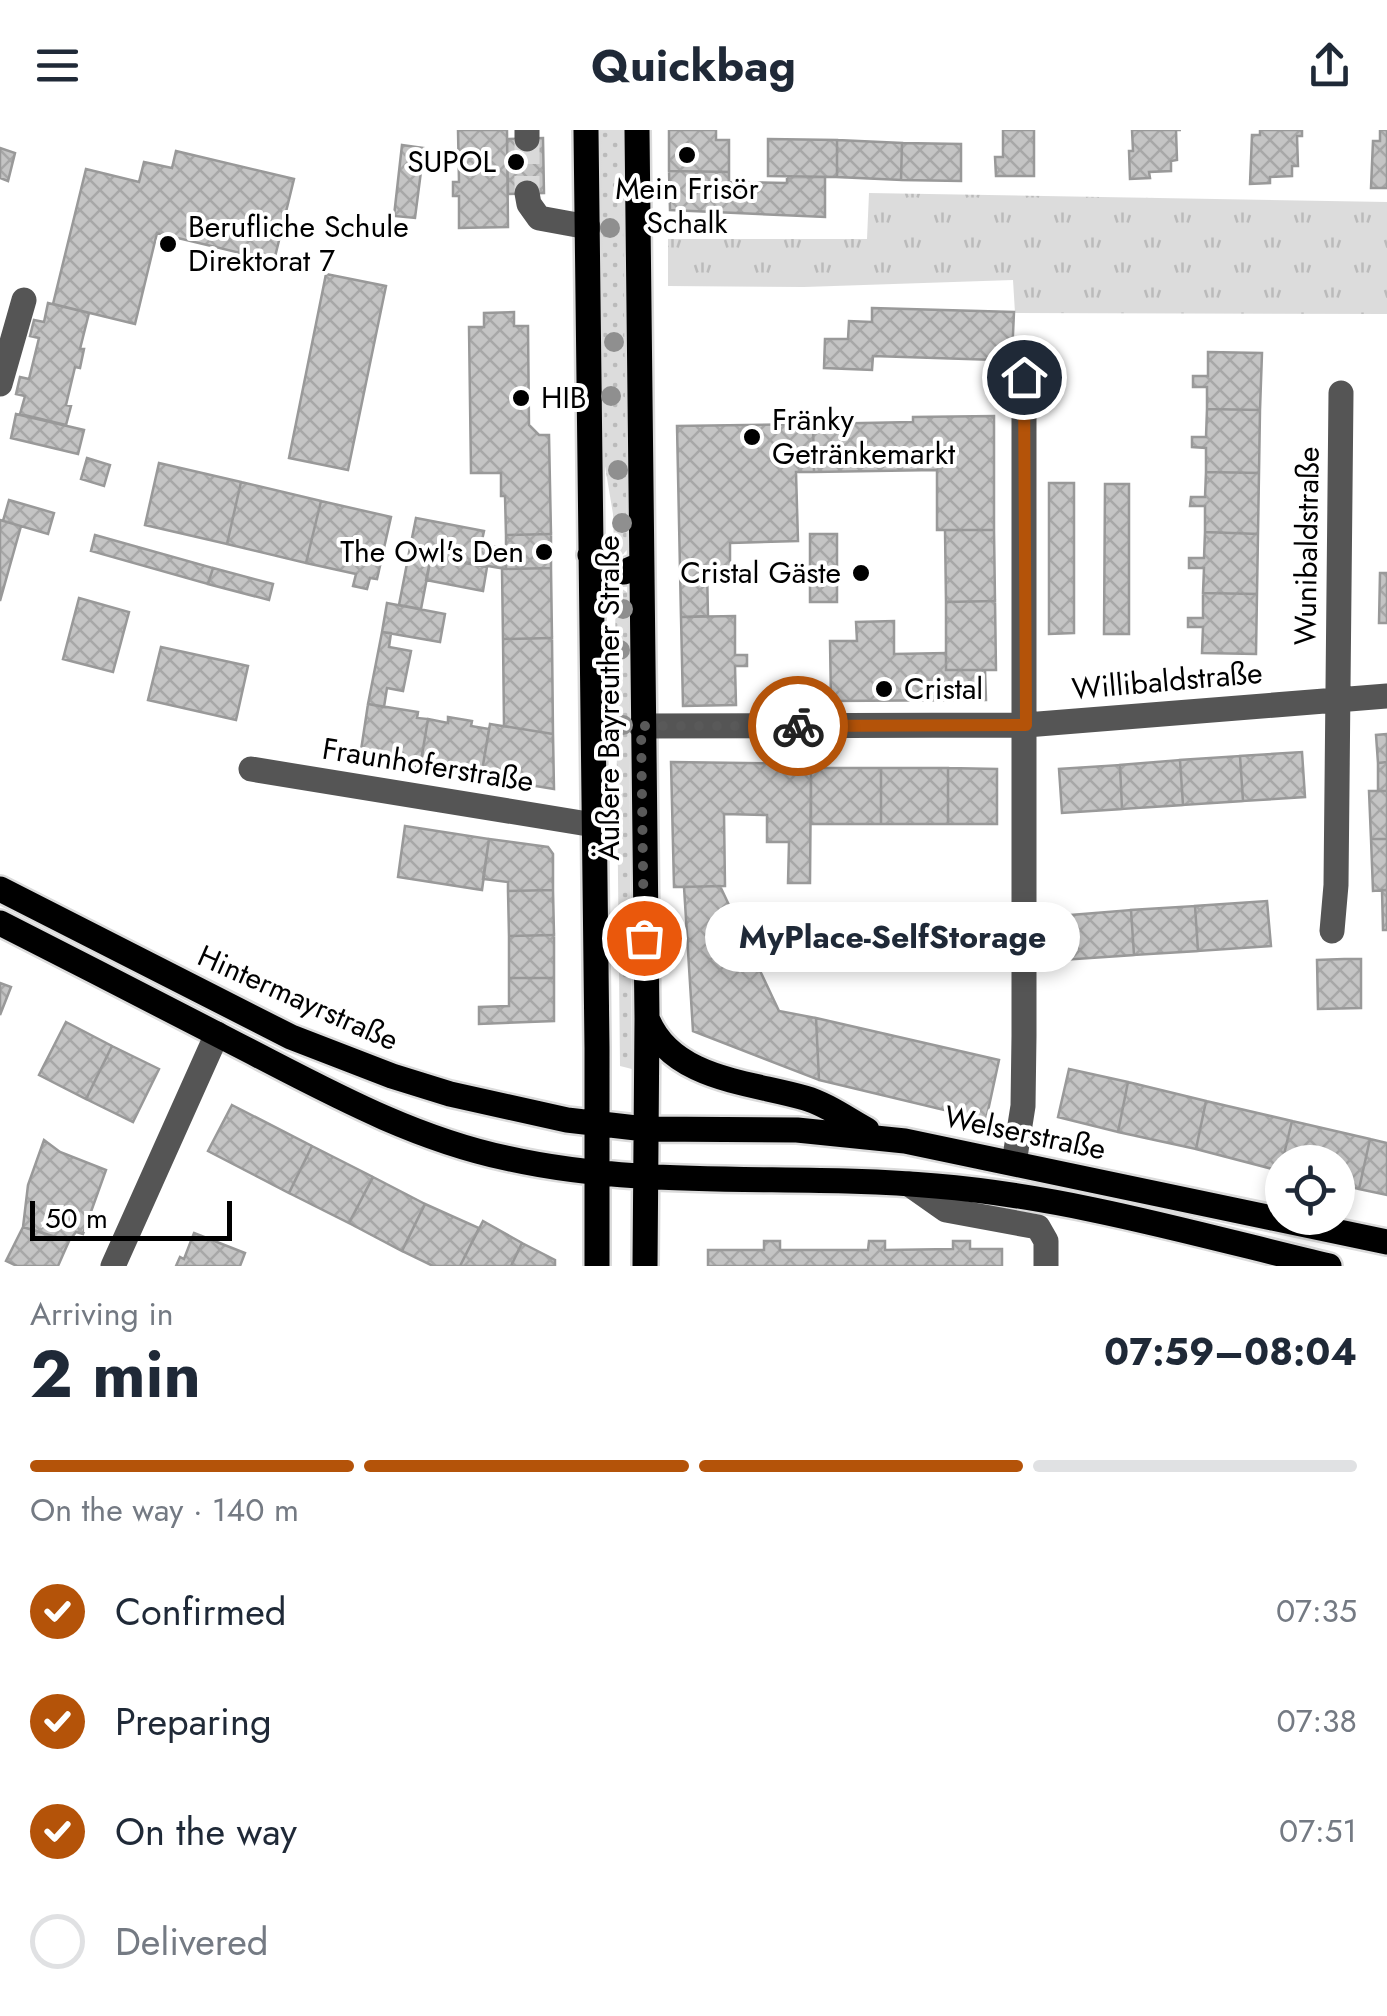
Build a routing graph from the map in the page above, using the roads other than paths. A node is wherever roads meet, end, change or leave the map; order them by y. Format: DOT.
graph roads {
  1 [pos="586,130"];
  2 [pos="637,130"];
  3 [pos="528,194"];
  4 [pos="588,227"];
  5 [pos="24,300"];
  6 [pos="1024,377"];
  7 [pos="0,384"];
  8 [pos="1341,392"];
  9 [pos="590,555"];
  10 [pos="640,565"];
  11 [pos="1387,696"];
  12 [pos="1337,700"];
  13 [pos="1026,725"];
  14 [pos="641,726"];
  15 [pos="252,769"];
  16 [pos="594,824"];
  17 [pos="0,889"];
  18 [pos="0,923"];
  19 [pos="1332,930"];
  20 [pos="646,1018"];
  21 [pos="217,1034"];
  22 [pos="598,1124"];
  23 [pos="644,1129"];
  24 [pos="880,1137"];
  25 [pos="1014,1163"];
  26 [pos="596,1173"];
  27 [pos="644,1178"];
  28 [pos="909,1184"];
  29 [pos="1387,1242"];
  30 [pos="112,1266"];
  31 [pos="597,1266"];
  32 [pos="645,1266"];
  33 [pos="1046,1266"];
  34 [pos="1328,1266"];
  1 -- 4 [label="main road, Äußere Bayreuther Straße"];
  2 -- 10 [label="main road, Äußere Bayreuther Straße"];
  3 -- 4 [label="street"];
  4 -- 9 [label="main road, Äußere Bayreuther Straße"];
  5 -- 7 [label="street"];
  6 -- 13 [label="street"];
  8 -- 12 [label="street, Wunibaldstraße"];
  9 -- 10 [label="main road"];
  9 -- 16 [label="main road, Äußere Bayreuther Straße"];
  10 -- 14 [label="main road, Äußere Bayreuther Straße"];
  11 -- 12 [label="street, Willibaldstraße"];
  12 -- 13 [label="street, Willibaldstraße"];
  12 -- 19 [label="street"];
  13 -- 14 [label="street, Willibaldstraße"];
  13 -- 25 [label="street"];
  14 -- 20 [label="main road, Äußere Bayreuther Straße"];
  15 -- 16 [label="street, Fraunhoferstraße"];
  16 -- 22 [label="main road, Äußere Bayreuther Straße"];
  17 -- 22 [label="main road, Hintermayrstraße"];
  18 -- 21 [label="main road, Hintermayrstraße"];
  20 -- 23 [label="main road, Äußere Bayreuther Straße"];
  20 -- 24 [label="main road"];
  21 -- 26 [label="main road, Hintermayrstraße"];
  21 -- 30 [label="street"];
  22 -- 23 [label="main road, Hintermayrstraße"];
  22 -- 26 [label="main road, Äußere Bayreuther Straße"];
  23 -- 24 [label="main road, Welserstraße"];
  23 -- 27 [label="main road, Äußere Bayreuther Straße"];
  24 -- 25 [label="main road, Welserstraße"];
  25 -- 29 [label="main road, Welserstraße"];
  26 -- 27 [label="main road, Welserstraße"];
  26 -- 31 [label="main road, Äußere Bayreuther Straße"];
  27 -- 28 [label="main road, Welserstraße"];
  27 -- 32 [label="main road, Äußere Bayreuther Straße"];
  28 -- 33 [label="street"];
  28 -- 34 [label="main road, Welserstraße"];
}
